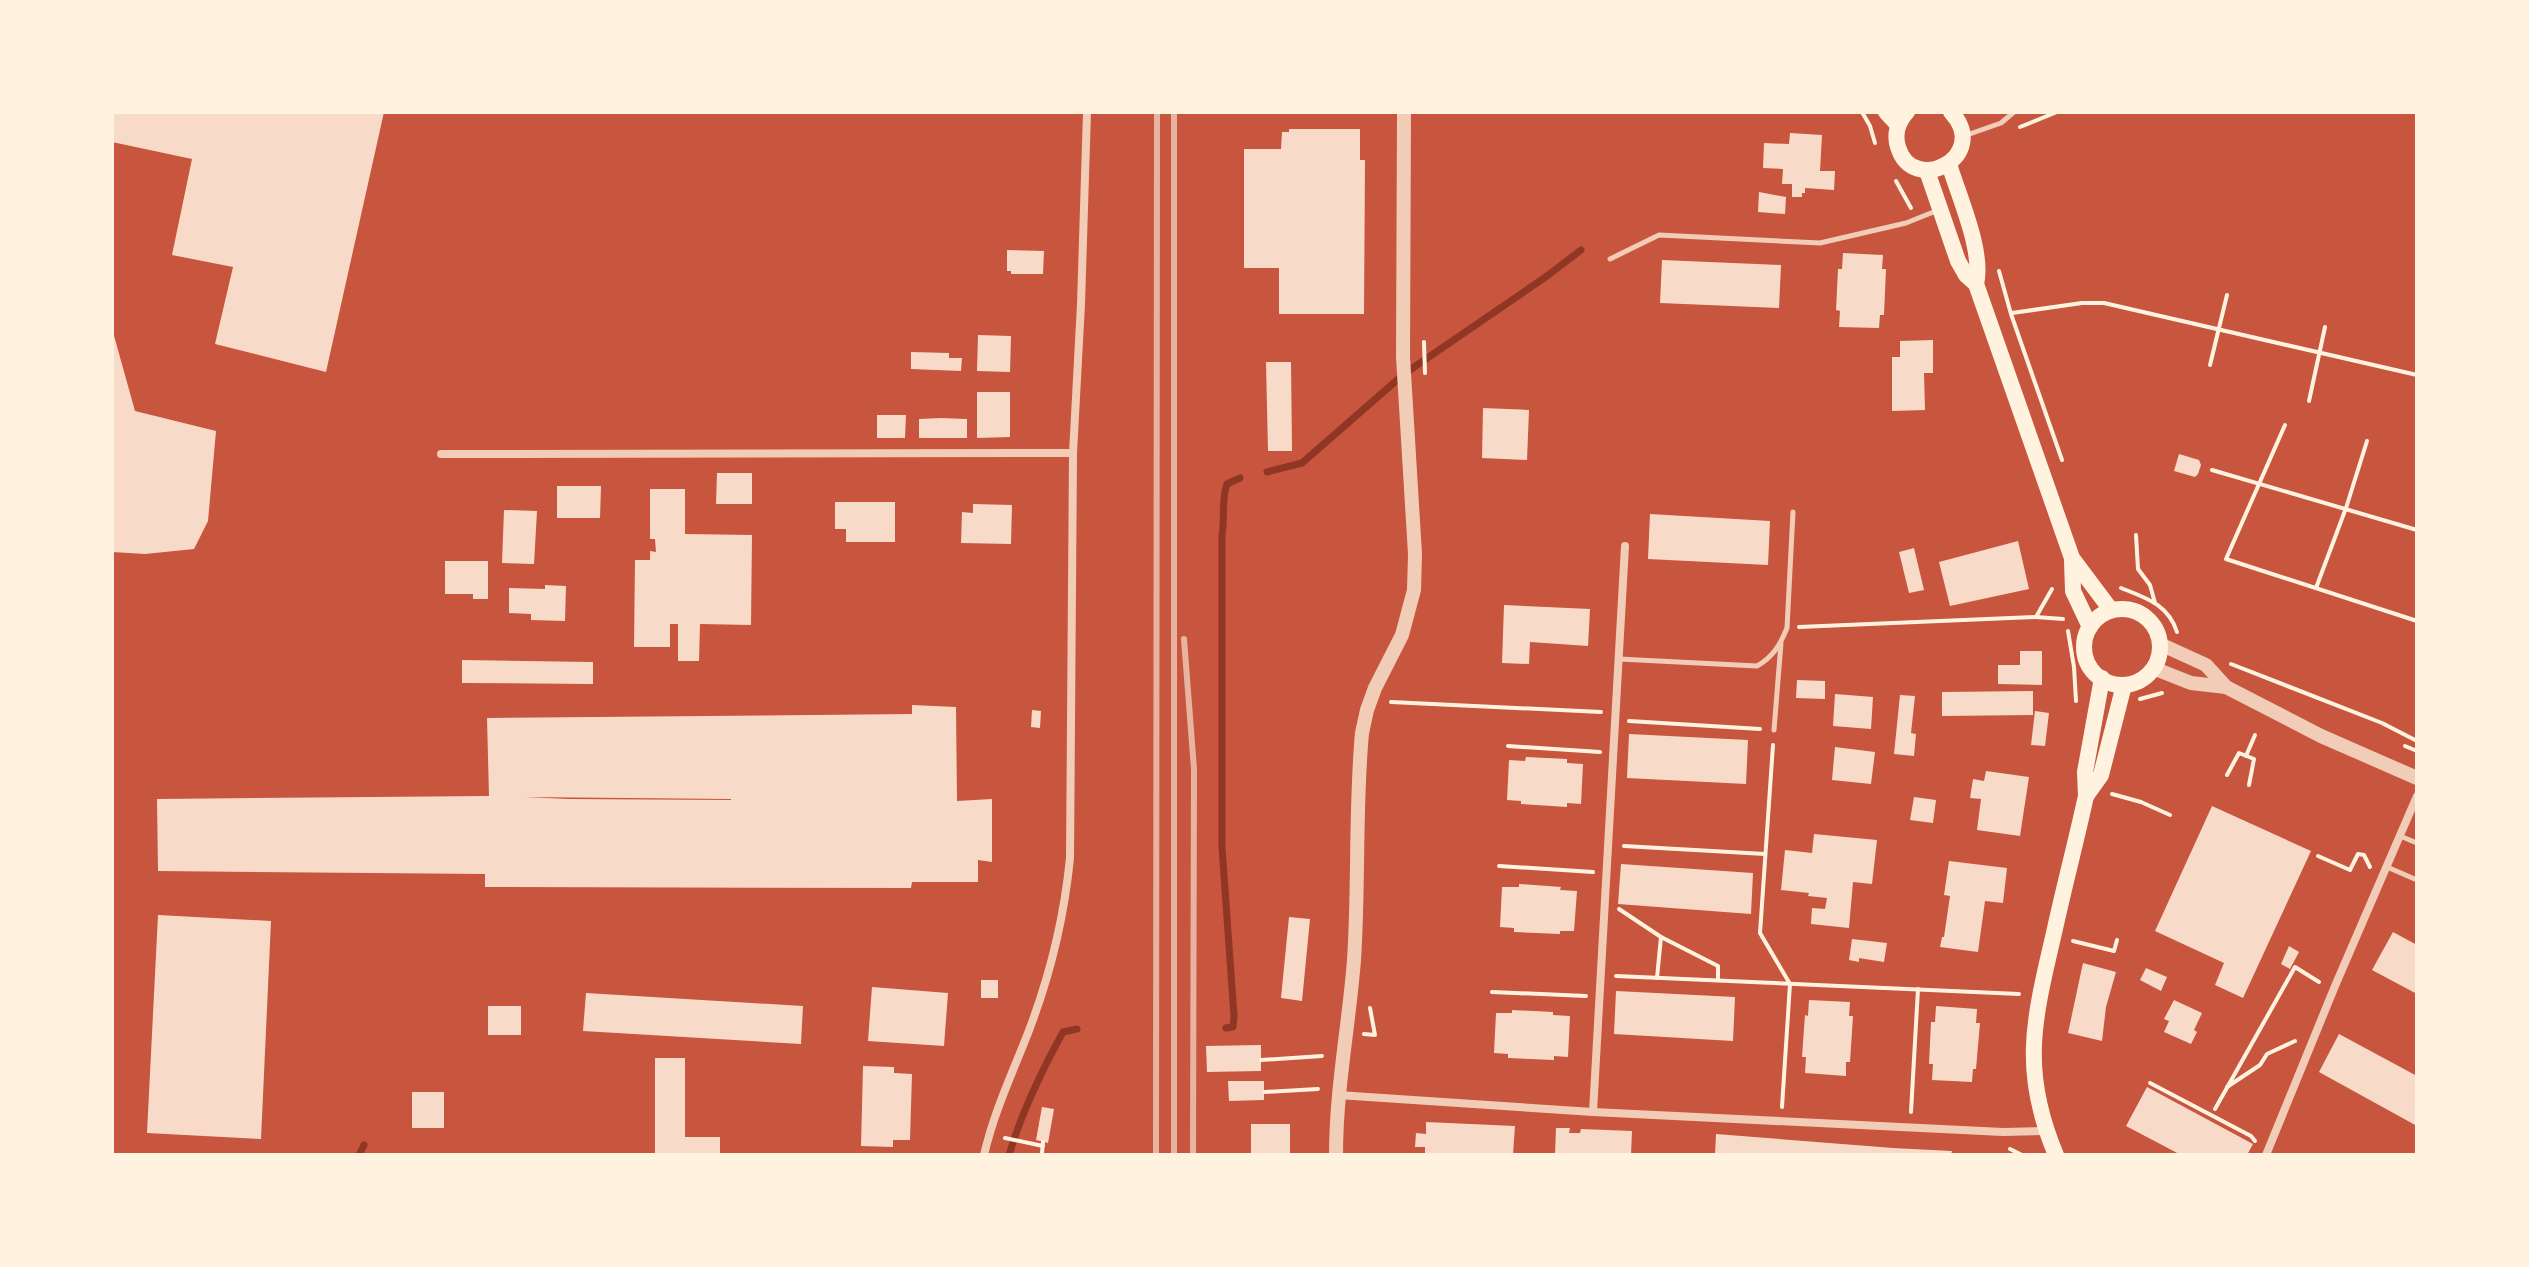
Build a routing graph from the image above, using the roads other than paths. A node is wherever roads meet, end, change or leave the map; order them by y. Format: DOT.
graph roads {
  1 [pos="1087,112"];
  2 [pos="1404,112"];
  3 [pos="1886,112"];
  4 [pos="2014,112"];
  5 [pos="1957,113"];
  6 [pos="1903,118"];
  7 [pos="1963,136"];
  8 [pos="1949,164"];
  9 [pos="1927,171"];
  10 [pos="1940,209"];
  11 [pos="1610,259"];
  12 [pos="1976,284"];
  13 [pos="1073,453"];
  14 [pos="441,454"];
  15 [pos="1793,512"];
  16 [pos="1625,546"];
  17 [pos="2072,558"];
  18 [pos="2111,610"];
  19 [pos="2090,627"];
  20 [pos="1781,643"];
  21 [pos="2160,644"];
  22 [pos="1619,659"];
  23 [pos="2153,668"];
  24 [pos="2102,678"];
  25 [pos="2124,685"];
  26 [pos="2226,687"];
  27 [pos="1774,730"];
  28 [pos="2417,778"];
  29 [pos="2086,796"];
  30 [pos="2417,796"];
  31 [pos="2400,836"];
  32 [pos="2417,843"];
  33 [pos="2387,867"];
  34 [pos="2417,880"];
  35 [pos="1338,1095"];
  36 [pos="1593,1112"];
  37 [pos="2047,1130"];
  38 [pos="984,1155"];
  39 [pos="1336,1155"];
  40 [pos="2056,1155"];
  41 [pos="2266,1155"];
  1 -- 13 [label="street"];
  2 -- 35 [label="street"];
  3 -- 6 [label="main road"];
  4 -- 7 [label="lane"];
  5 -- 7 [label="main road"];
  6 -- 9 [label="main road"];
  7 -- 8 [label="main road"];
  8 -- 9 [label="main road"];
  8 -- 12 [label="main road"];
  9 -- 10 [label="main road"];
  10 -- 11 [label="lane"];
  10 -- 12 [label="main road"];
  12 -- 17 [label="main road"];
  13 -- 14 [label="street"];
  13 -- 38 [label="street"];
  15 -- 20 [label="lane"];
  16 -- 22 [label="street"];
  17 -- 18 [label="main road"];
  17 -- 19 [label="main road"];
  18 -- 19 [label="main road"];
  18 -- 21 [label="main road"];
  19 -- 24 [label="main road"];
  20 -- 22 [label="lane"];
  20 -- 27 [label="lane"];
  21 -- 23 [label="main road"];
  21 -- 26 [label="street"];
  22 -- 36 [label="street"];
  23 -- 25 [label="main road"];
  23 -- 26 [label="street"];
  24 -- 25 [label="main road"];
  24 -- 29 [label="main road"];
  25 -- 29 [label="main road"];
  26 -- 28 [label="street"];
  29 -- 37 [label="main road"];
  30 -- 31 [label="street"];
  31 -- 32 [label="lane"];
  31 -- 33 [label="street"];
  33 -- 34 [label="lane"];
  33 -- 41 [label="street"];
  35 -- 36 [label="street"];
  35 -- 39 [label="street"];
  36 -- 37 [label="street"];
  37 -- 40 [label="main road"];
}
